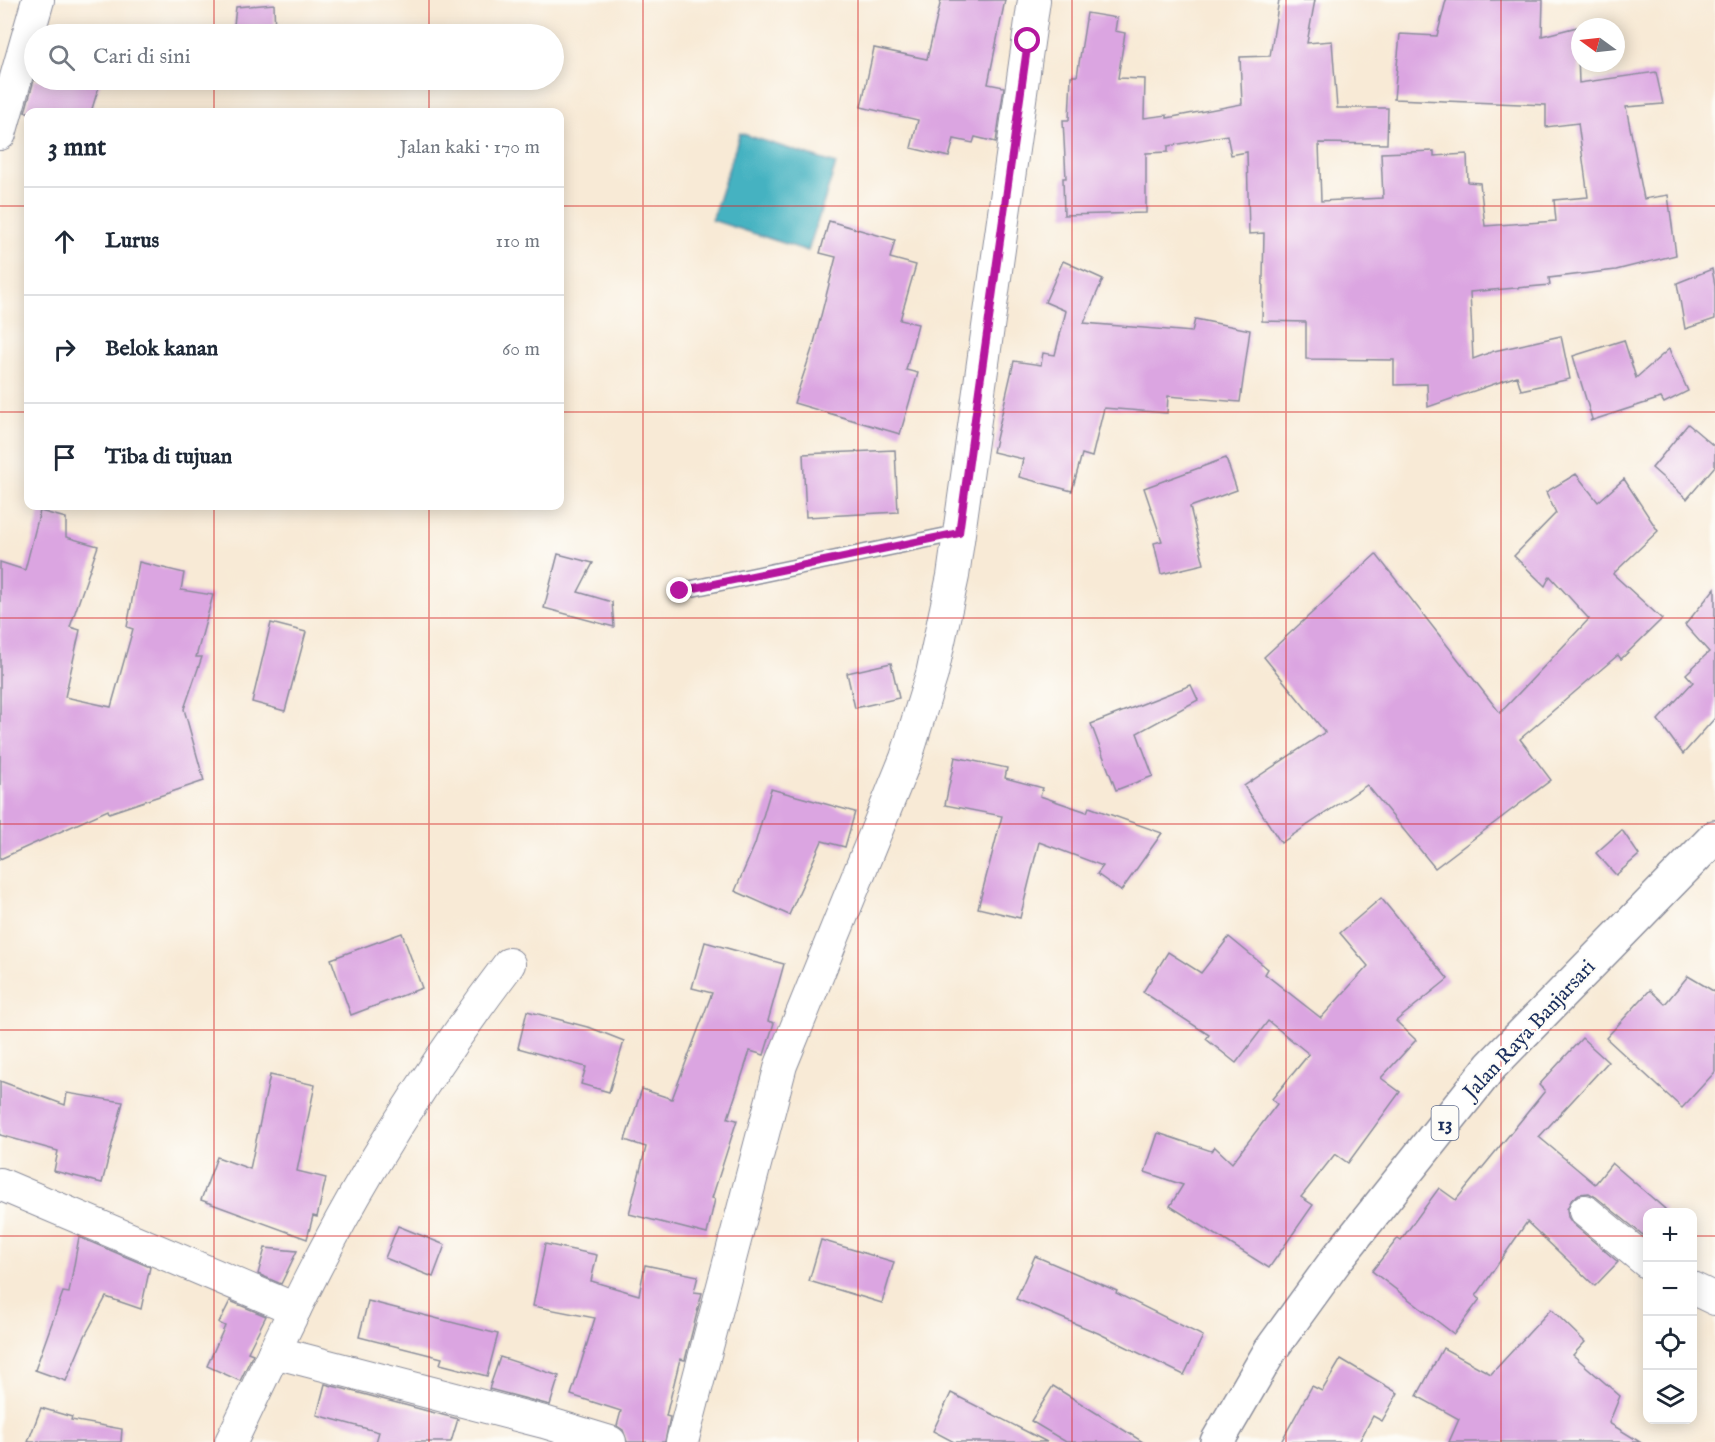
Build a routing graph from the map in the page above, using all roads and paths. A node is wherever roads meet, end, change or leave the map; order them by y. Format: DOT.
graph roads {
  1 [pos="38,0"];
  2 [pos="1034,0"];
  3 [pos="31,24"];
  4 [pos="24,49"];
  5 [pos="0,134"];
  6 [pos="959,533"];
  7 [pos="680,591"];
  8 [pos="1715,837"];
  9 [pos="509,964"];
  10 [pos="0,1184"];
  11 [pos="1585,1210"];
  12 [pos="1646,1262"];
  13 [pos="1697,1290"];
  14 [pos="1715,1299"];
  15 [pos="295,1309"];
  16 [pos="274,1352"];
  17 [pos="231,1442"];
  18 [pos="610,1442"];
  19 [pos="682,1442"];
  20 [pos="1217,1442"];
  1 -- 3 [label="street"];
  2 -- 6 [label="street"];
  4 -- 5 [label="street"];
  6 -- 7 [label="lane"];
  6 -- 19 [label="street"];
  8 -- 20 [label="highway, Jalan Raya Banjarsari / 13"];
  9 -- 15 [label="street"];
  10 -- 15 [label="street"];
  11 -- 12 [label="street"];
  13 -- 14 [label="street"];
  15 -- 16 [label="street"];
  16 -- 17 [label="street"];
  16 -- 18 [label="street"];
}
